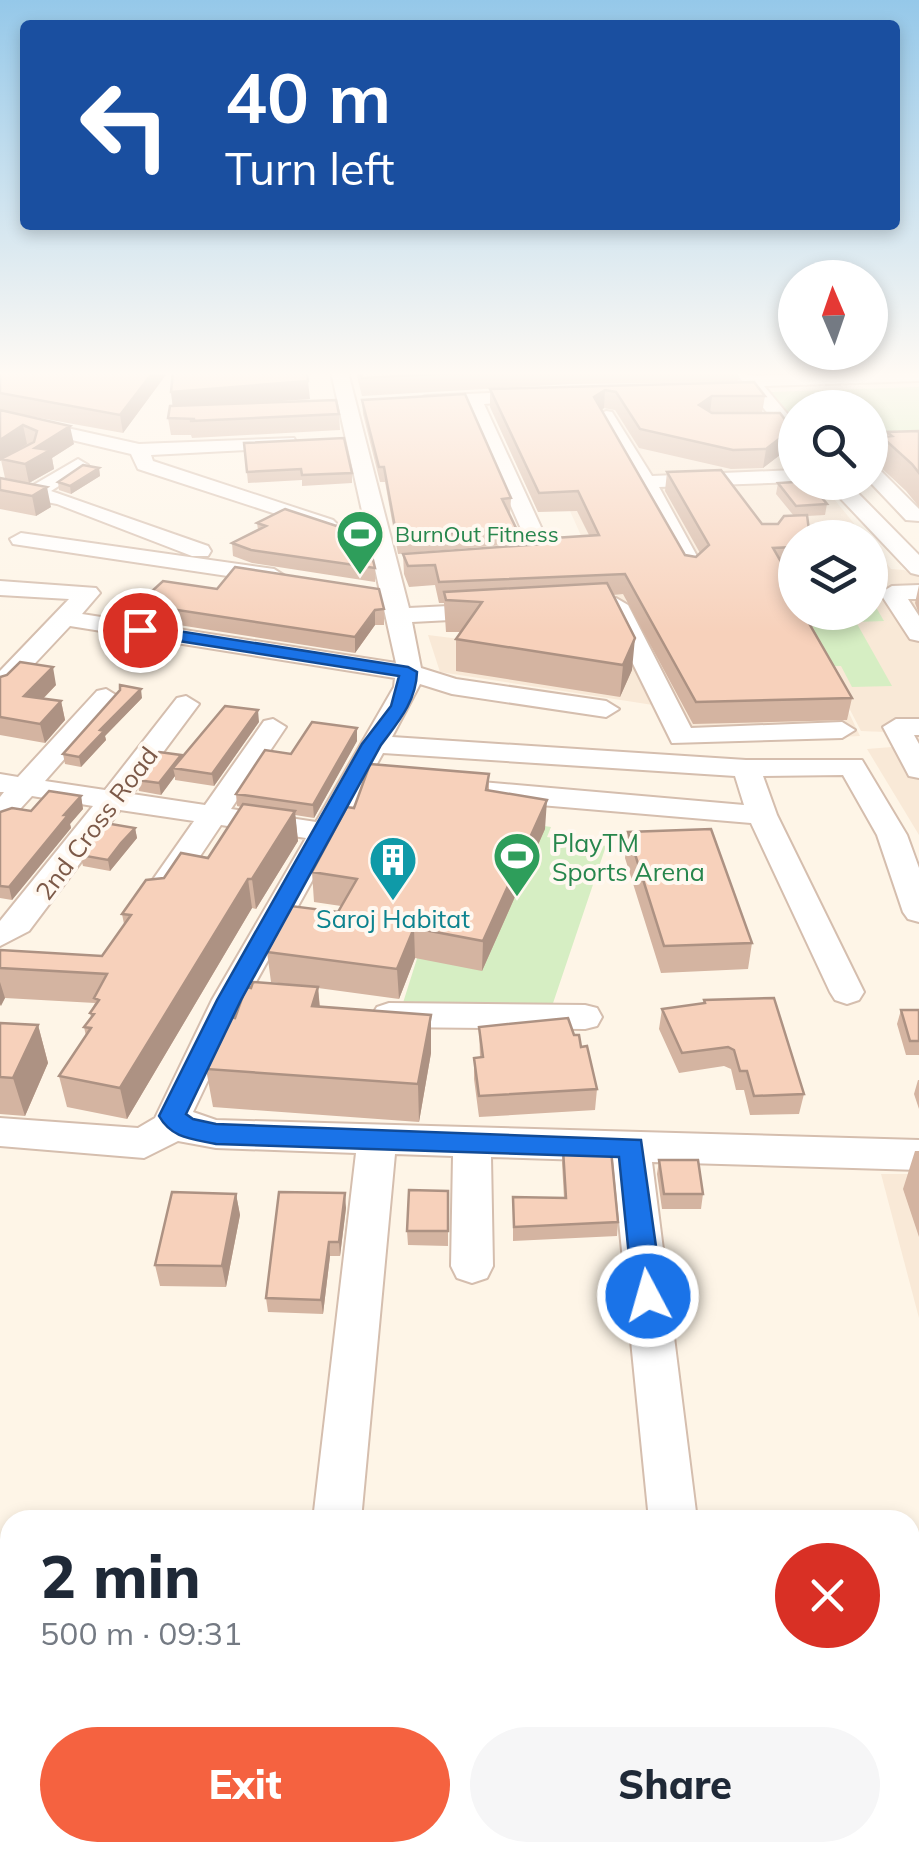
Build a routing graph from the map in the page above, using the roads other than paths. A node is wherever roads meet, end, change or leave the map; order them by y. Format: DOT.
graph roads {
  1 [pos="143,459"];
  2 [pos="214,459"];
  3 [pos="350,459"];
  4 [pos="500,459"];
  5 [pos="632,459"];
  6 [pos="78,465"];
  7 [pos="778,476"];
  8 [pos="726,478"];
  9 [pos="646,482"];
  10 [pos="0,487"];
  11 [pos="214,488"];
  12 [pos="888,491"];
  13 [pos="35,492"];
  14 [pos="852,500"];
  15 [pos="746,506"];
  16 [pos="870,520"];
  17 [pos="918,520"];
  18 [pos="888,528"];
  19 [pos="360,535"];
  20 [pos="21,538"];
  21 [pos="888,539"];
  22 [pos="483,558"];
  23 [pos="692,567"];
  24 [pos="918,567"];
  25 [pos="260,574"];
  26 [pos="298,580"];
  27 [pos="3,590"];
  28 [pos="919,592"];
  29 [pos="388,601"];
  30 [pos="597,605"];
  31 [pos="518,609"];
  32 [pos="64,618"];
  33 [pos="913,636"];
  34 [pos="408,672"];
  35 [pos="0,686"];
  36 [pos="106,696"];
  37 [pos="186,704"];
  38 [pos="606,709"];
  39 [pos="273,727"];
  40 [pos="919,727"];
  41 [pos="842,730"];
  42 [pos="372,744"];
  43 [pos="746,768"];
  44 [pos="919,770"];
  45 [pos="355,780"];
  46 [pos="394,783"];
  47 [pos="12,785"];
  48 [pos="432,786"];
  49 [pos="114,800"];
  50 [pos="0,814"];
  51 [pos="215,816"];
  52 [pos="762,816"];
  53 [pos="323,832"];
  54 [pos="155,899"];
  55 [pos="919,912"];
  56 [pos="0,936"];
  57 [pos="847,992"];
  58 [pos="229,1000"];
  59 [pos="267,1004"];
  60 [pos="363,1013"];
  61 [pos="584,1018"];
  62 [pos="179,1122"];
  63 [pos="0,1132"];
  64 [pos="378,1139"];
  65 [pos="472,1142"];
  66 [pos="631,1147"];
  67 [pos="919,1154"];
  68 [pos="472,1266"];
  69 [pos="338,1510"];
  70 [pos="672,1510"];
  1 -- 11 [label="street"];
  2 -- 11 [label="street"];
  3 -- 19 [label="street"];
  4 -- 22 [label="street"];
  5 -- 9 [label="street"];
  6 -- 13 [label="street"];
  7 -- 8 [label="street"];
  8 -- 9 [label="street"];
  8 -- 15 [label="street"];
  9 -- 23 [label="street"];
  10 -- 13 [label="street"];
  11 -- 19 [label="street"];
  12 -- 17 [label="street"];
  13 -- 25 [label="street"];
  14 -- 16 [label="street"];
  17 -- 18 [label="street"];
  19 -- 29 [label="street"];
  20 -- 25 [label="street"];
  21 -- 24 [label="street"];
  25 -- 26 [label="street"];
  27 -- 32 [label="street"];
  28 -- 33 [label="street"];
  29 -- 31 [label="street"];
  29 -- 34 [label="street"];
  30 -- 41 [label="street"];
  32 -- 34 [label="street"];
  32 -- 35 [label="street"];
  34 -- 38 [label="street"];
  34 -- 42 [label="street"];
  36 -- 47 [label="street"];
  37 -- 49 [label="street, 2nd Cross Road"];
  39 -- 51 [label="street"];
  40 -- 44 [label="street"];
  42 -- 43 [label="street"];
  42 -- 45 [label="street"];
  43 -- 52 [label="street"];
  43 -- 55 [label="street"];
  45 -- 46 [label="street"];
  45 -- 53 [label="street"];
  47 -- 49 [label="street"];
  47 -- 50 [label="street"];
  48 -- 52 [label="street"];
  49 -- 51 [label="street"];
  49 -- 56 [label="street, 2nd Cross Road"];
  51 -- 53 [label="street"];
  51 -- 54 [label="street"];
  52 -- 57 [label="street"];
  53 -- 58 [label="street"];
  58 -- 59 [label="street"];
  58 -- 62 [label="street"];
  60 -- 61 [label="street"];
  62 -- 63 [label="street"];
  62 -- 64 [label="street"];
  64 -- 65 [label="street"];
  64 -- 69 [label="street"];
  65 -- 66 [label="street"];
  65 -- 68 [label="street"];
  66 -- 67 [label="street"];
  66 -- 70 [label="street"];
}
